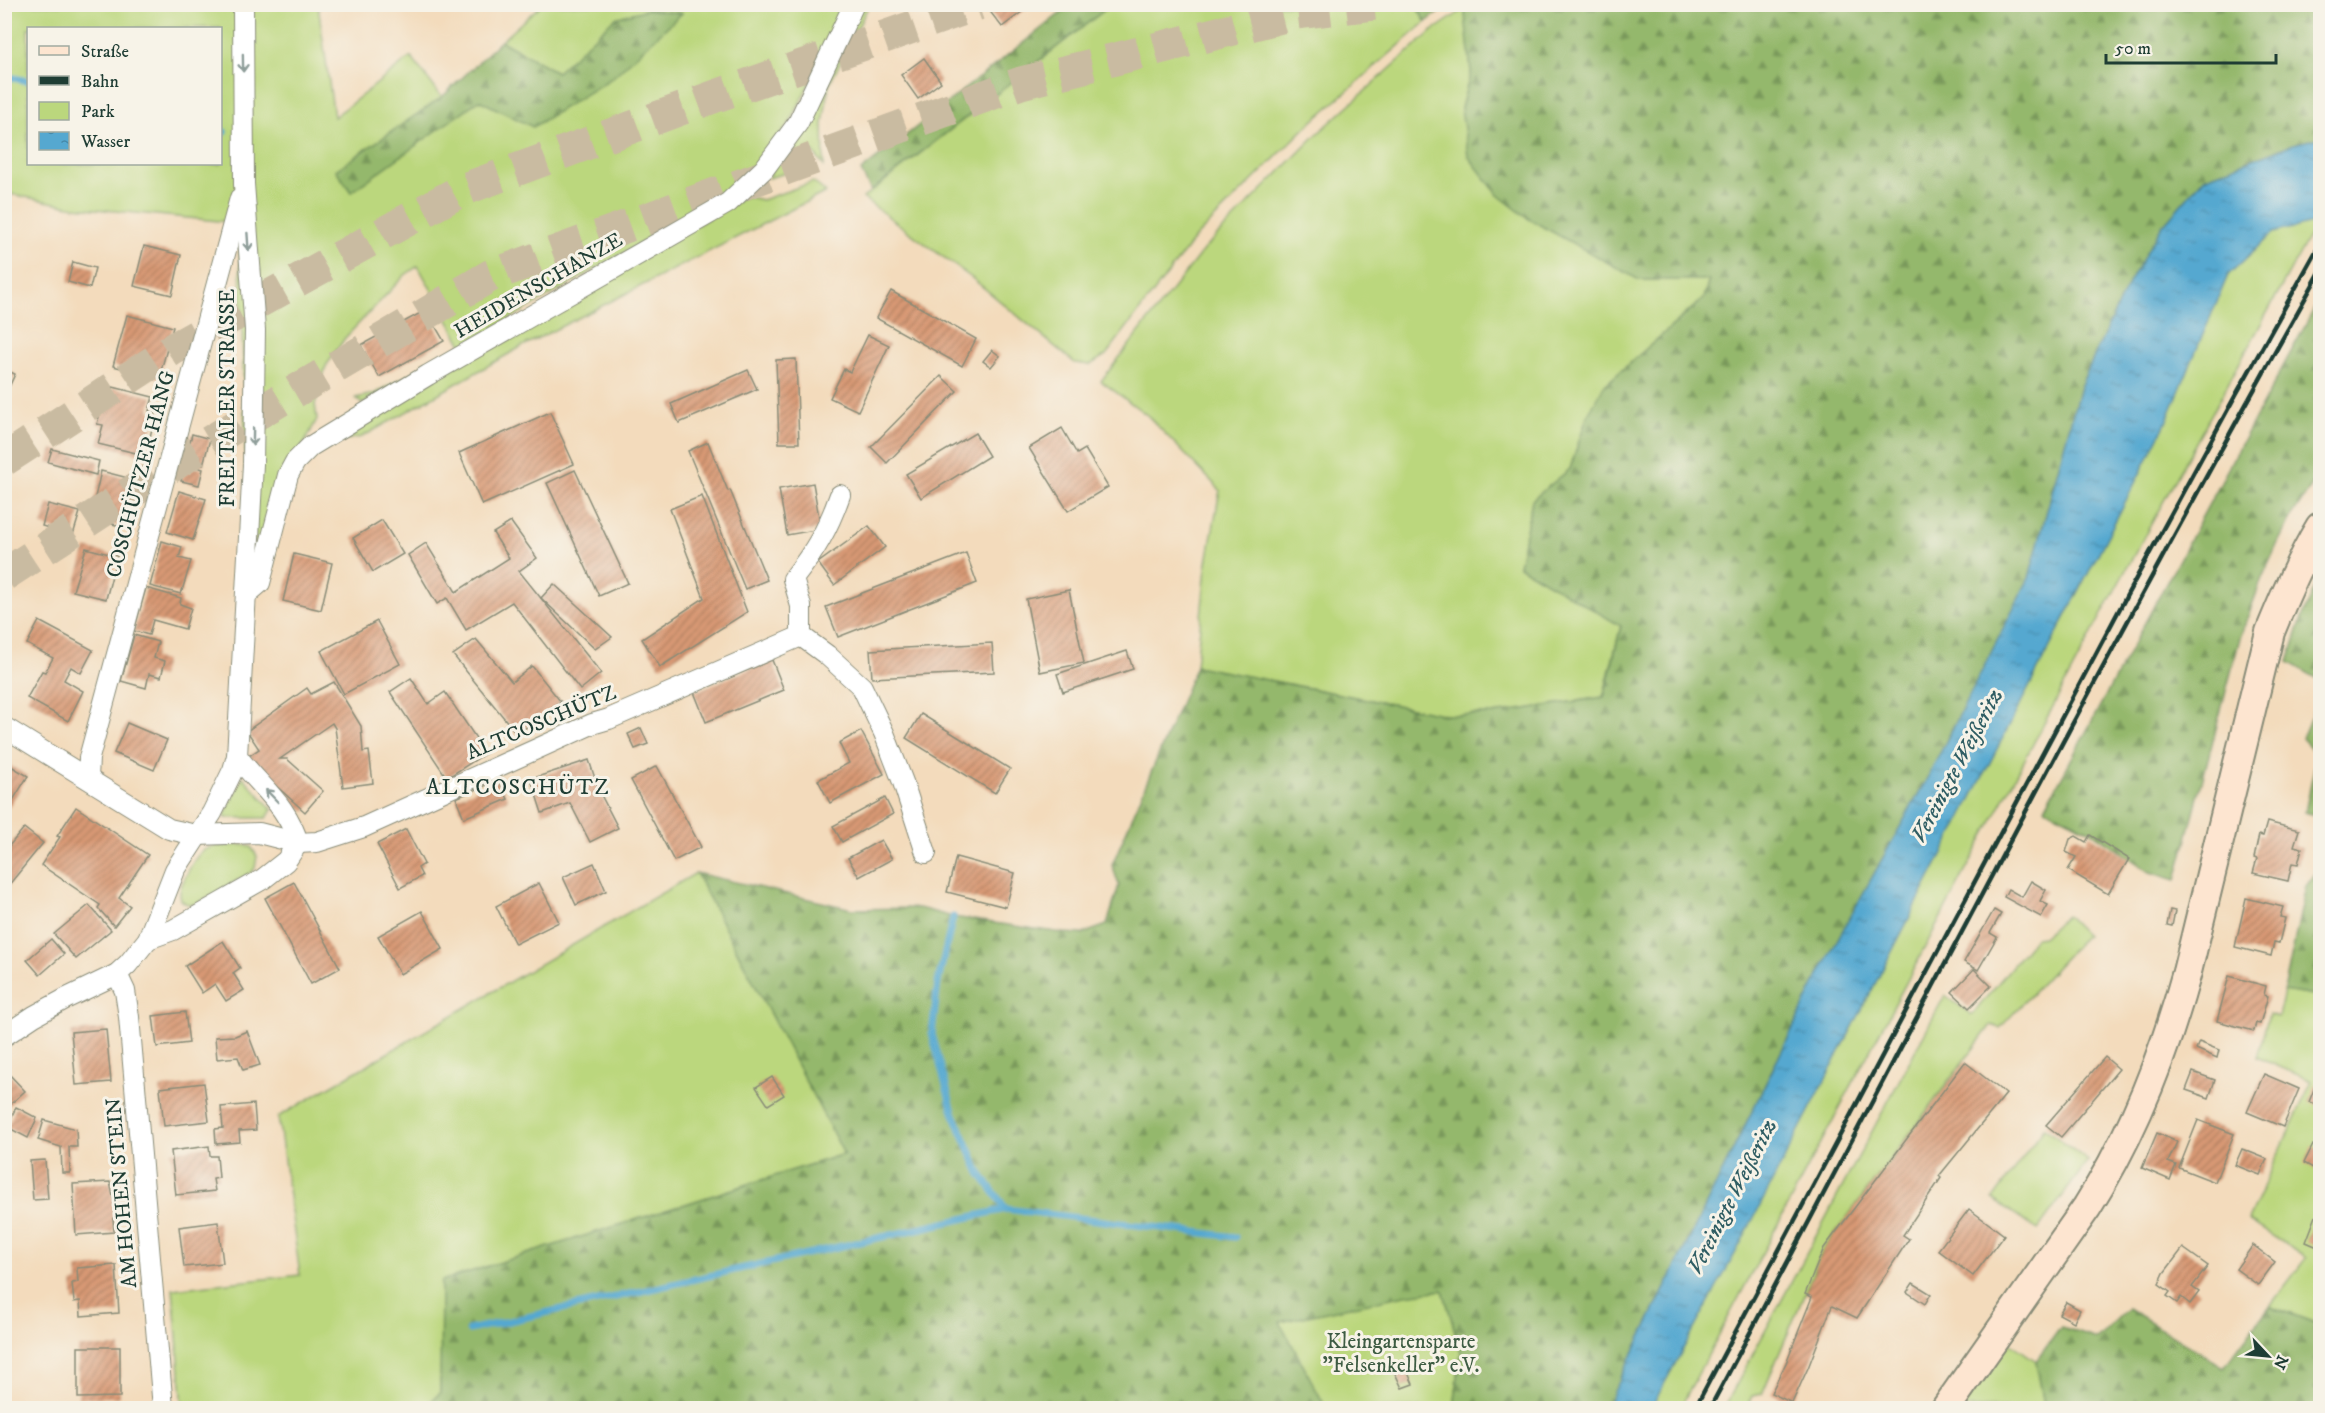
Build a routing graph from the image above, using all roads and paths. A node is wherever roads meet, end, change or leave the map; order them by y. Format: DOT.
graph roads {
  1 [pos="243,4"];
  2 [pos="854,4"];
  3 [pos="244,184"];
  4 [pos="840,495"];
  5 [pos="2320,526"];
  6 [pos="246,596"];
  7 [pos="801,636"];
  8 [pos="4,727"];
  9 [pos="237,756"];
  10 [pos="88,778"];
  11 [pos="196,835"];
  12 [pos="298,843"];
  13 [pos="926,853"];
  14 [pos="148,939"];
  15 [pos="117,974"];
  16 [pos="4,1036"];
  17 [pos="163,1408"];
  18 [pos="1946,1408"];
  1 -- 3 [label="street, FREITALER STRASSE, one-way"];
  2 -- 6 [label="street, HEIDENSCHANZE"];
  3 -- 6 [label="street, FREITALER STRASSE, one-way"];
  3 -- 10 [label="street, COSCHÜTZER HANG"];
  4 -- 7 [label="street"];
  5 -- 18 [label="main road"];
  6 -- 9 [label="street, FREITALER STRASSE"];
  7 -- 12 [label="street, ALTCOSCHÜTZ"];
  7 -- 13 [label="street"];
  8 -- 10 [label="street, ALTCOSCHÜTZ"];
  9 -- 11 [label="street"];
  12 -- 9 [label="street, one-way"];
  10 -- 11 [label="street, ALTCOSCHÜTZ"];
  11 -- 12 [label="street, ALTCOSCHÜTZ"];
  11 -- 14 [label="street"];
  12 -- 14 [label="street"];
  14 -- 15 [label="street"];
  15 -- 16 [label="street"];
  15 -- 17 [label="street, AM HOHEN STEIN"];
}
